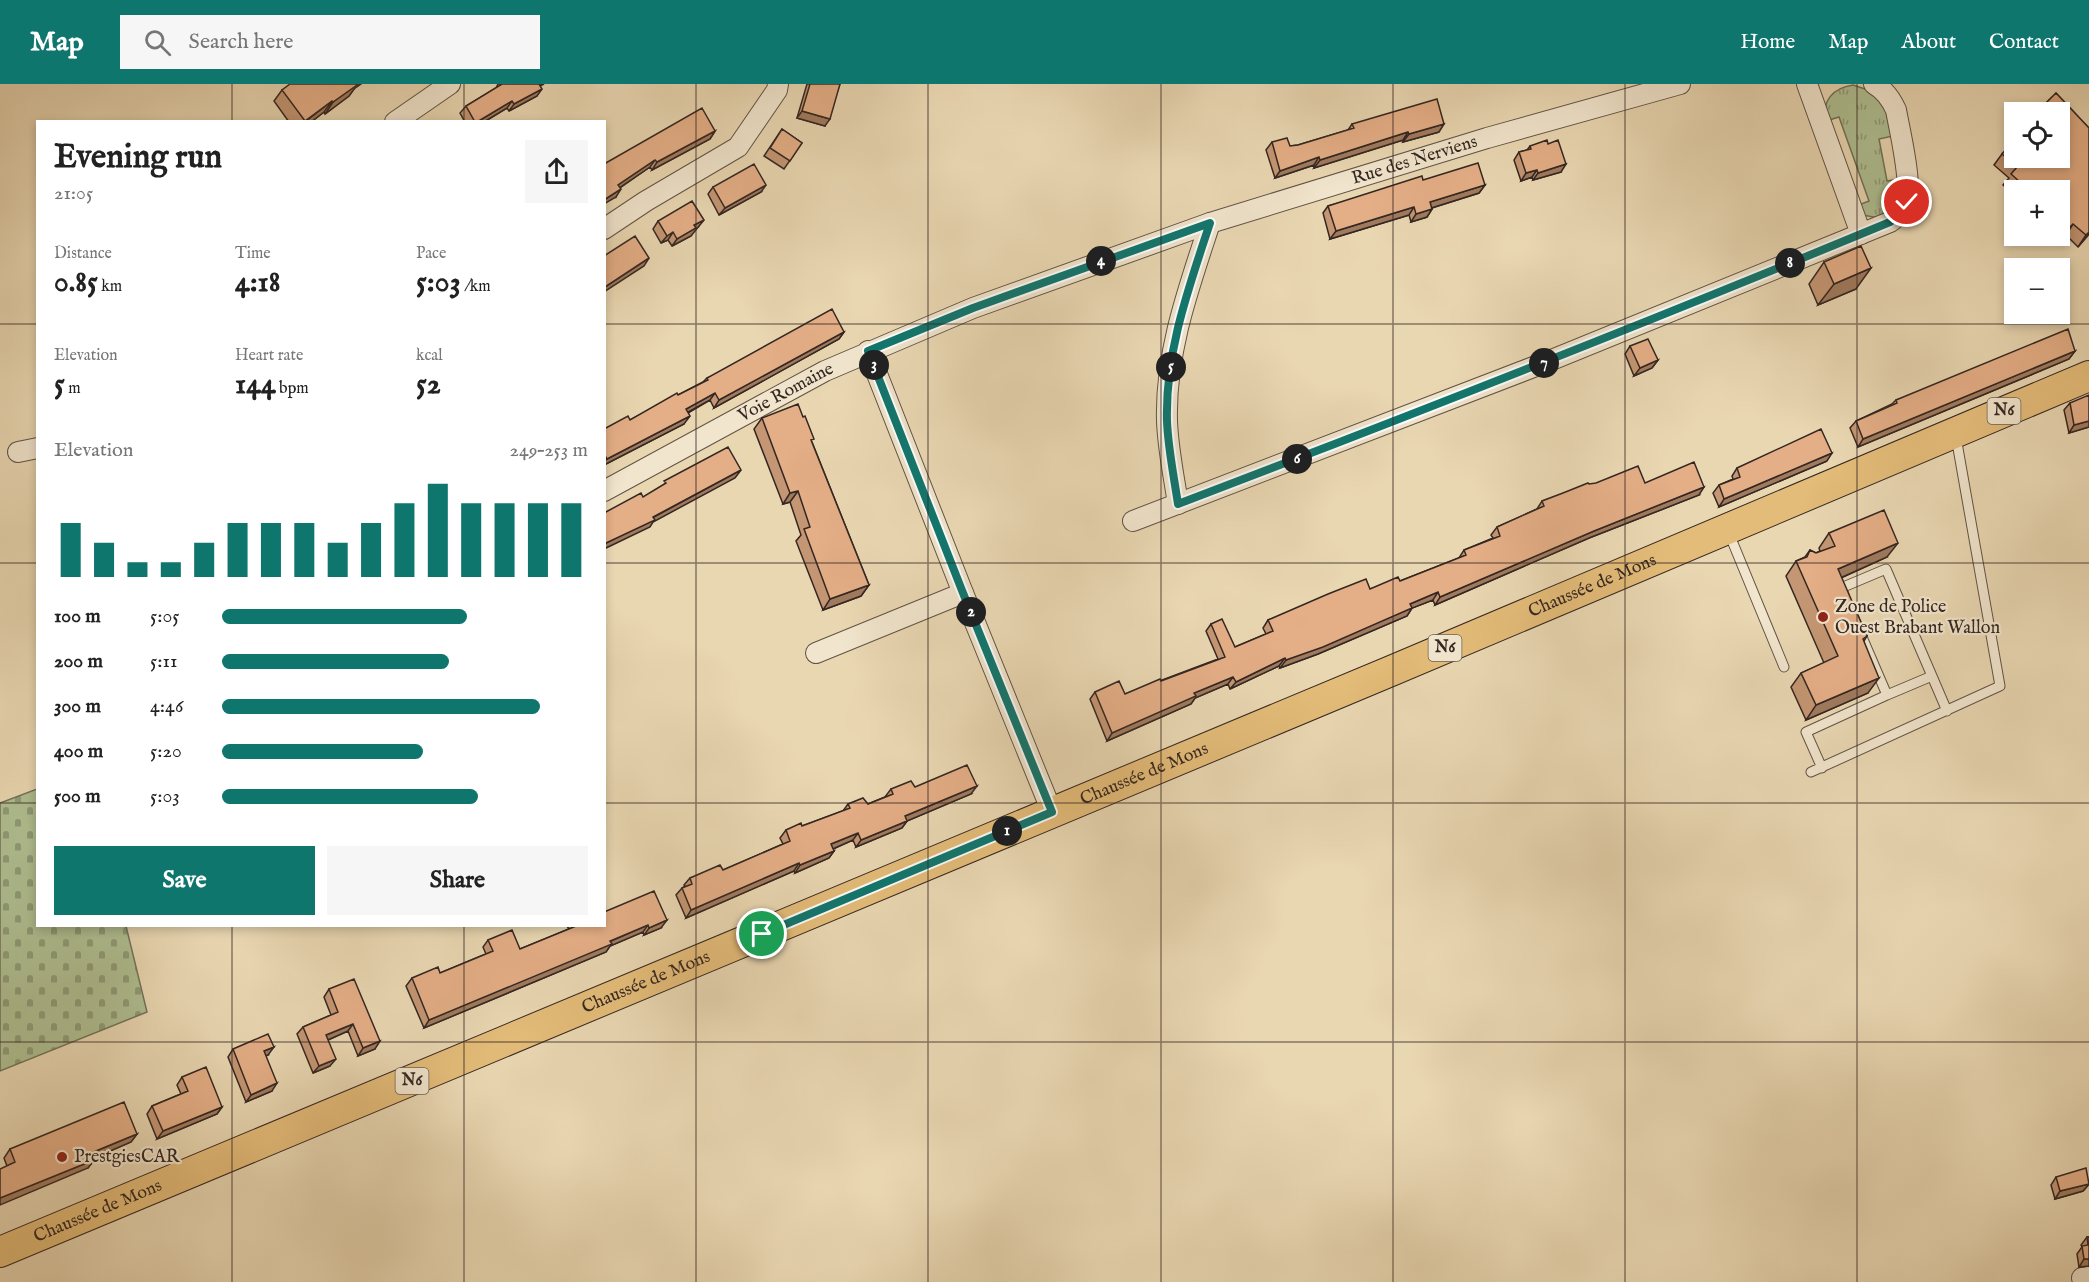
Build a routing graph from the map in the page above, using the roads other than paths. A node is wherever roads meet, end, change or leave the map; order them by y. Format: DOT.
graph roads {
  1 [pos="450,84"];
  2 [pos="778,84"];
  3 [pos="1680,84"];
  4 [pos="1807,84"];
  5 [pos="1874,84"];
  6 [pos="398,120"];
  7 [pos="1210,223"];
  8 [pos="606,228"];
  9 [pos="1861,234"];
  10 [pos="1151,243"];
  11 [pos="868,351"];
  12 [pos="2089,376"];
  13 [pos="1955,431"];
  14 [pos="36,448"];
  15 [pos="18,452"];
  16 [pos="606,489"];
  17 [pos="1178,504"];
  18 [pos="1133,521"];
  19 [pos="1727,529"];
  20 [pos="963,593"];
  21 [pos="1850,610"];
  22 [pos="1855,620"];
  23 [pos="816,653"];
  24 [pos="1784,668"];
  25 [pos="1932,675"];
  26 [pos="1887,695"];
  27 [pos="1947,711"];
  28 [pos="1822,768"];
  29 [pos="1811,772"];
  30 [pos="1052,812"];
  31 [pos="0,1252"];
  1 -- 6 [label="street"];
  2 -- 8 [label="street"];
  3 -- 7 [label="street, Rue des Nerviens"];
  4 -- 9 [label="street"];
  5 -- 9 [label="street"];
  7 -- 10 [label="street, Rue des Nerviens"];
  7 -- 17 [label="street"];
  9 -- 17 [label="street"];
  10 -- 11 [label="street, Voie Romaine"];
  11 -- 16 [label="street, Voie Romaine"];
  11 -- 20 [label="street"];
  12 -- 13 [label="main road, Chaussée de Mons / N6"];
  13 -- 19 [label="main road, Chaussée de Mons / N6"];
  13 -- 27 [label="lane"];
  14 -- 15 [label="street"];
  17 -- 18 [label="street"];
  19 -- 24 [label="lane"];
  19 -- 30 [label="main road, Chaussée de Mons / N6"];
  20 -- 23 [label="street"];
  20 -- 30 [label="street"];
  21 -- 25 [label="lane"];
  22 -- 26 [label="lane"];
  25 -- 26 [label="lane"];
  25 -- 27 [label="lane"];
  26 -- 28 [label="lane"];
  27 -- 28 [label="lane"];
  28 -- 29 [label="lane"];
  30 -- 31 [label="main road, Chaussée de Mons / N6"];
}
